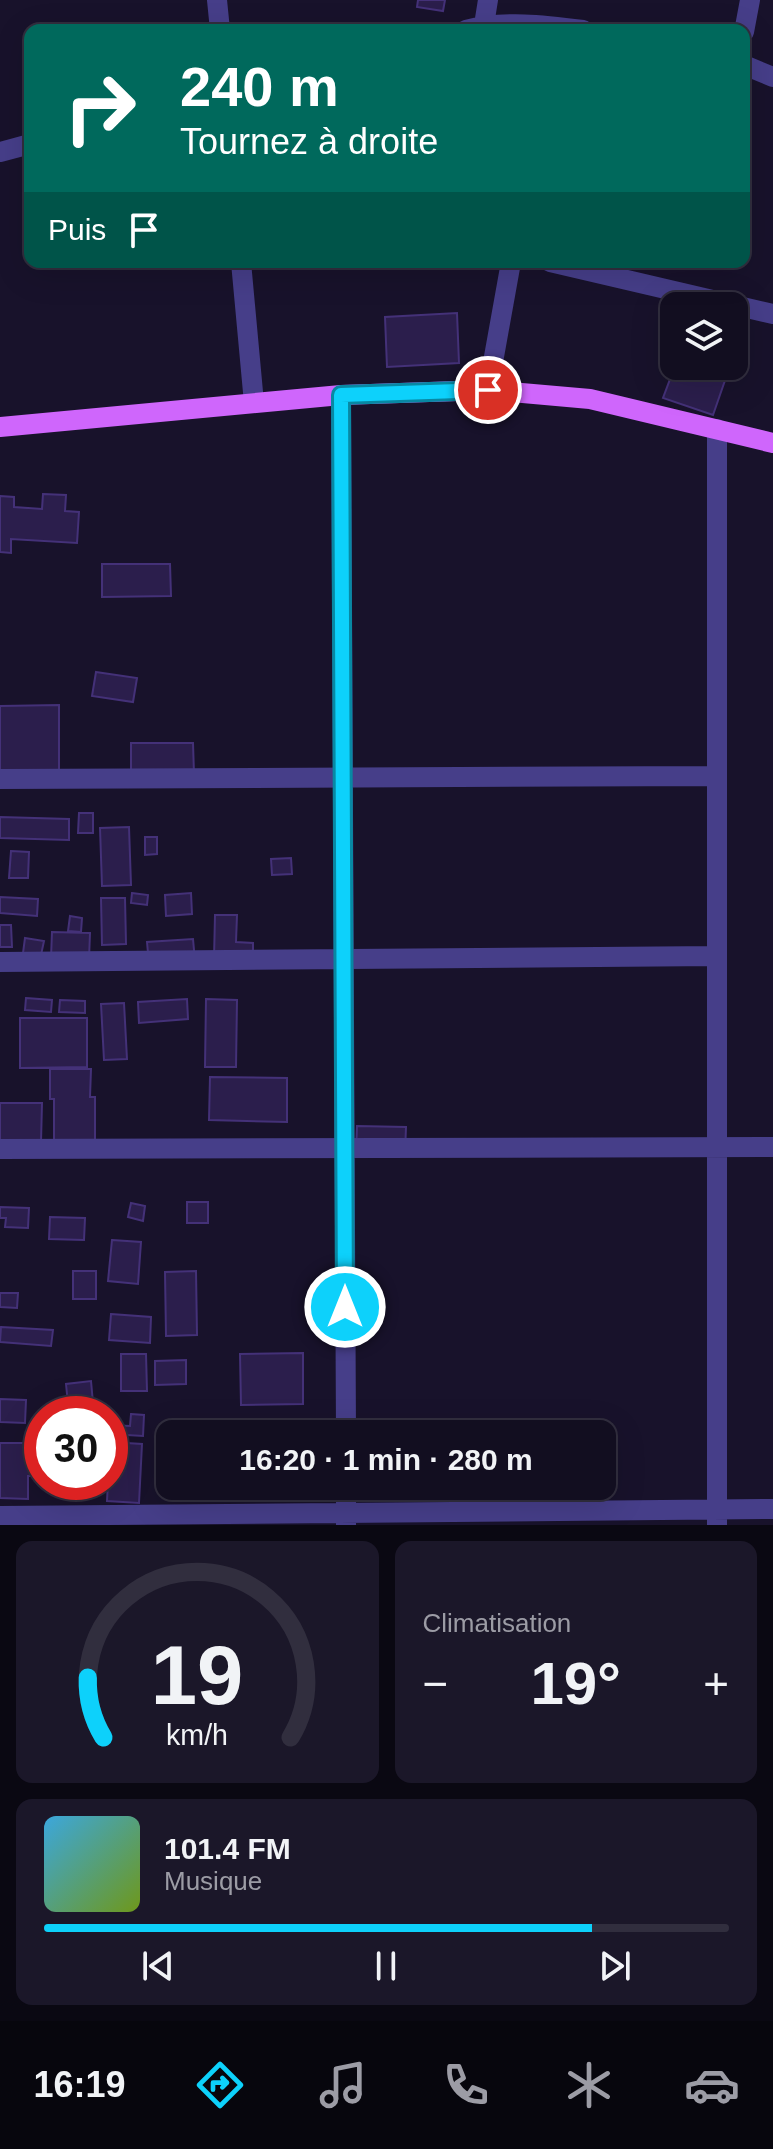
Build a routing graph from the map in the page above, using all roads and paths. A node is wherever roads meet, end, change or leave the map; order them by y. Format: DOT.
graph roads {
  1 [pos="217,0"];
  2 [pos="488,0"];
  3 [pos="750,0"];
  4 [pos="219,24"];
  5 [pos="477,24"];
  6 [pos="746,24"];
  7 [pos="750,67"];
  8 [pos="773,77"];
  9 [pos="24,146"];
  10 [pos="0,152"];
  11 [pos="242,268"];
  12 [pos="510,268"];
  13 [pos="576,268"];
  14 [pos="773,314"];
  15 [pos="488,390"];
  16 [pos="341,395"];
  17 [pos="254,403"];
  18 [pos="0,427"];
  19 [pos="717,429"];
  20 [pos="773,443"];
  21 [pos="717,776"];
  22 [pos="343,777"];
  23 [pos="0,779"];
  24 [pos="717,956"];
  25 [pos="343,959"];
  26 [pos="0,962"];
  27 [pos="717,1147"];
  28 [pos="773,1147"];
  29 [pos="345,1148"];
  30 [pos="0,1149"];
  31 [pos="346,1420"];
  32 [pos="773,1509"];
  33 [pos="0,1516"];
  34 [pos="717,1517"];
  35 [pos="346,1519"];
  1 -- 4 [label="street"];
  2 -- 5 [label="street"];
  3 -- 6 [label="street"];
  7 -- 8 [label="street"];
  9 -- 10 [label="street"];
  11 -- 17 [label="street"];
  12 -- 15 [label="street"];
  13 -- 14 [label="street"];
  15 -- 16 [label="main road"];
  15 -- 19 [label="main road"];
  16 -- 17 [label="main road"];
  16 -- 22 [label="street"];
  17 -- 18 [label="main road"];
  19 -- 20 [label="main road"];
  19 -- 21 [label="street"];
  21 -- 22 [label="street"];
  21 -- 24 [label="street"];
  22 -- 23 [label="street"];
  22 -- 25 [label="street"];
  24 -- 25 [label="street"];
  24 -- 27 [label="street"];
  25 -- 26 [label="street"];
  25 -- 29 [label="street"];
  27 -- 28 [label="street"];
  27 -- 29 [label="street"];
  27 -- 34 [label="street"];
  29 -- 30 [label="street"];
  29 -- 31 [label="street"];
  32 -- 34 [label="street"];
  33 -- 35 [label="street"];
  34 -- 35 [label="street"];
}
